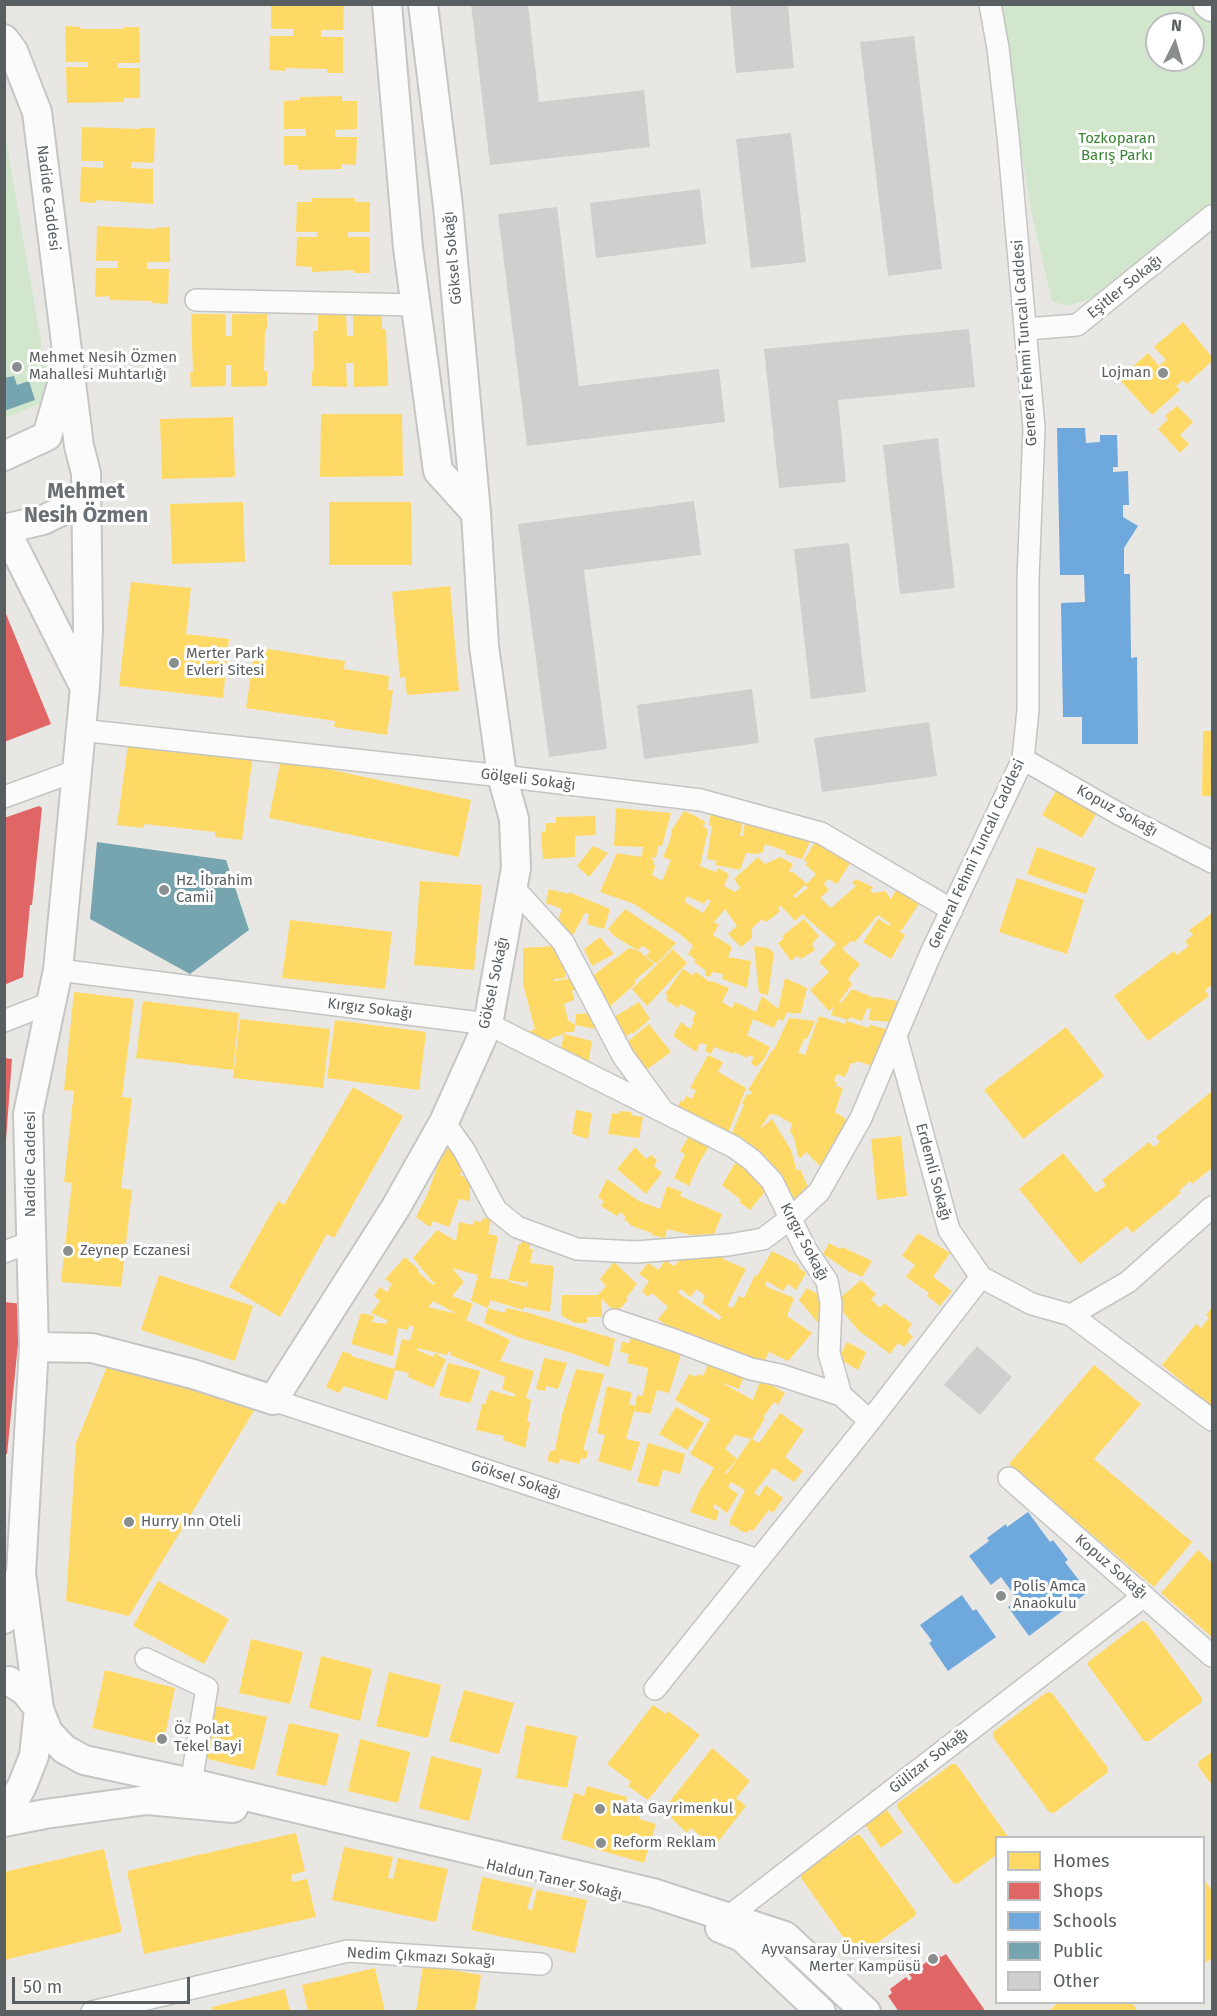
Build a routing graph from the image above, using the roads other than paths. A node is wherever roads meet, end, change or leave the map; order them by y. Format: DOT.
graph roads {
  1 [pos="387,4"];
  2 [pos="423,4"];
  3 [pos="990,4"];
  4 [pos="1208,4"];
  5 [pos="1212,7"];
  6 [pos="4,39"];
  7 [pos="1212,216"];
  8 [pos="196,300"];
  9 [pos="416,305"];
  10 [pos="1026,329"];
  11 [pos="68,363"];
  12 [pos="47,436"];
  13 [pos="79,446"];
  14 [pos="4,456"];
  15 [pos="85,492"];
  16 [pos="476,513"];
  17 [pos="4,529"];
  18 [pos="85,687"];
  19 [pos="80,730"];
  20 [pos="1023,759"];
  21 [pos="78,770"];
  22 [pos="502,776"];
  23 [pos="4,797"];
  24 [pos="1212,862"];
  25 [pos="513,887"];
  26 [pos="952,910"];
  27 [pos="58,970"];
  28 [pos="50,1003"];
  29 [pos="4,1021"];
  30 [pos="488,1023"];
  31 [pos="896,1036"];
  32 [pos="663,1111"];
  33 [pos="444,1122"];
  34 [pos="1212,1207"];
  35 [pos="791,1218"];
  36 [pos="32,1242"];
  37 [pos="4,1252"];
  38 [pos="981,1277"];
  39 [pos="1071,1315"];
  40 [pos="614,1320"];
  41 [pos="34,1347"];
  42 [pos="841,1395"];
  43 [pos="273,1400"];
  44 [pos="1212,1420"];
  45 [pos="870,1421"];
  46 [pos="1009,1478"];
  47 [pos="758,1560"];
  48 [pos="13,1575"];
  49 [pos="1144,1596"];
  50 [pos="4,1619"];
  51 [pos="1212,1656"];
  52 [pos="146,1659"];
  53 [pos="4,1682"];
  54 [pos="655,1689"];
  55 [pos="39,1709"];
  56 [pos="191,1783"];
  57 [pos="4,1812"];
  58 [pos="4,1822"];
  59 [pos="721,1922"];
  60 [pos="541,1964"];
  61 [pos="96,2011"];
  62 [pos="821,2012"];
  63 [pos="866,2012"];
  1 -- 9 [label="main road"];
  2 -- 16 [label="main road, Göksel Sokağı"];
  3 -- 10 [label="street, General Fehmi Tuncalı Caddesi"];
  4 -- 5 [label="main road"];
  6 -- 11 [label="main road, Nadide Caddesi"];
  7 -- 10 [label="street, Eşitler Sokağı"];
  8 -- 9 [label="street"];
  9 -- 16 [label="main road"];
  10 -- 20 [label="street, General Fehmi Tuncalı Caddesi"];
  11 -- 12 [label="main road, Nadide Caddesi"];
  11 -- 13 [label="main road, Nadide Caddesi"];
  12 -- 13 [label="main road"];
  12 -- 14 [label="main road"];
  13 -- 15 [label="main road, Nadide Caddesi"];
  15 -- 17 [label="main road"];
  15 -- 18 [label="main road, Nadide Caddesi"];
  16 -- 22 [label="main road, Göksel Sokağı"];
  17 -- 18 [label="main road"];
  18 -- 19 [label="main road, Nadide Caddesi"];
  19 -- 21 [label="main road, Nadide Caddesi"];
  19 -- 22 [label="street, Gölgeli Sokağı"];
  20 -- 24 [label="street, Kopuz Sokağı"];
  20 -- 26 [label="street, General Fehmi Tuncalı Caddesi"];
  21 -- 23 [label="street"];
  21 -- 27 [label="main road, Nadide Caddesi"];
  22 -- 25 [label="main road, Göksel Sokağı"];
  22 -- 26 [label="street, Gölgeli Sokağı"];
  25 -- 30 [label="main road, Göksel Sokağı"];
  25 -- 32 [label="street, Kırgız Sokağı"];
  26 -- 31 [label="street, General Fehmi Tuncalı Caddesi"];
  27 -- 28 [label="main road, Nadide Caddesi"];
  27 -- 30 [label="street, Kırgız Sokağı"];
  28 -- 29 [label="street"];
  28 -- 36 [label="main road, Nadide Caddesi"];
  30 -- 32 [label="street, Kırgız Sokağı"];
  30 -- 33 [label="main road, Göksel Sokağı"];
  31 -- 35 [label="street, General Fehmi Tuncalı Caddesi"];
  31 -- 38 [label="street, Erdemli Sokağı"];
  32 -- 35 [label="street, Kırgız Sokağı"];
  33 -- 35 [label="street, General Fehmi Tuncalı Caddesi"];
  33 -- 43 [label="main road, Göksel Sokağı"];
  34 -- 39 [label="street"];
  35 -- 42 [label="street, Kırgız Sokağı"];
  36 -- 37 [label="street"];
  36 -- 41 [label="main road, Nadide Caddesi"];
  38 -- 39 [label="street, Erdemli Sokağı"];
  38 -- 45 [label="street"];
  39 -- 44 [label="street"];
  40 -- 42 [label="street"];
  41 -- 43 [label="main road, Göksel Sokağı"];
  41 -- 48 [label="main road, Nadide Caddesi"];
  42 -- 45 [label="street"];
  43 -- 47 [label="street, Göksel Sokağı"];
  45 -- 47 [label="street"];
  46 -- 49 [label="street, Kopuz Sokağı"];
  47 -- 54 [label="street"];
  48 -- 50 [label="main road"];
  48 -- 55 [label="main road"];
  49 -- 51 [label="street, Kopuz Sokağı"];
  49 -- 59 [label="street, Gülizar Sokağı"];
  52 -- 56 [label="street"];
  53 -- 55 [label="main road"];
  55 -- 56 [label="main road"];
  55 -- 57 [label="main road"];
  56 -- 59 [label="main road"];
  58 -- 59 [label="main road, Haldun Taner Sokağı"];
  59 -- 62 [label="main road, Haldun Taner Sokağı"];
  59 -- 63 [label="main road"];
  60 -- 61 [label="street, Nedim Çıkmazı Sokağı"];
}
